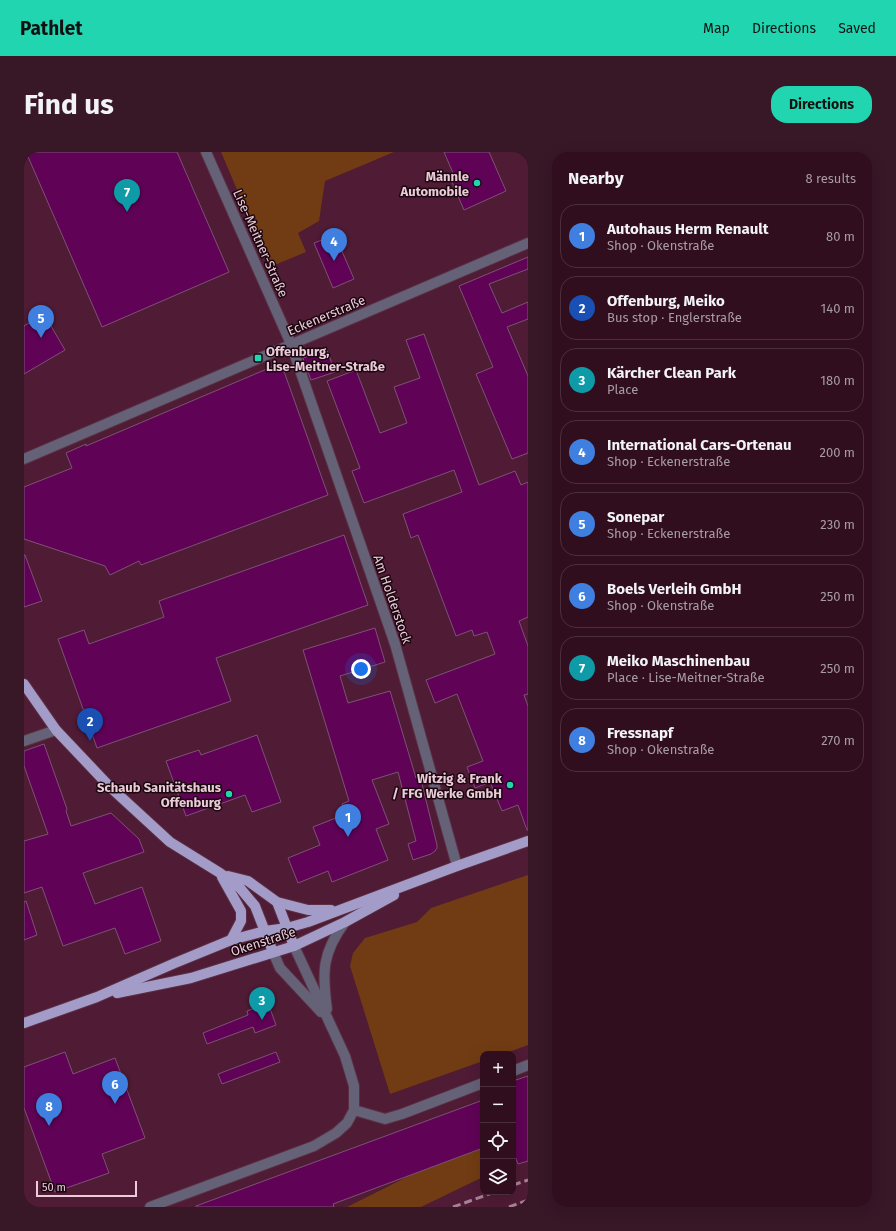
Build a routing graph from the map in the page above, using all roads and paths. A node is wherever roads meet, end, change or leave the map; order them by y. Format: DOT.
graph roads {
  1 [pos="206,152"];
  2 [pos="528,243"];
  3 [pos="291,344"];
  4 [pos="24,459"];
  5 [pos="24,684"];
  6 [pos="56,730"];
  7 [pos="24,742"];
  8 [pos="528,841"];
  9 [pos="457,866"];
  10 [pos="220,873"];
  11 [pos="425,878"];
  12 [pos="277,902"];
  13 [pos="342,909"];
  14 [pos="345,922"];
  15 [pos="287,928"];
  16 [pos="265,931"];
  17 [pos="231,940"];
  18 [pos="294,946"];
  19 [pos="273,952"];
  20 [pos="97,997"];
  21 [pos="328,1019"];
  22 [pos="24,1023"];
  23 [pos="528,1066"];
  24 [pos="516,1070"];
  25 [pos="480,1084"];
  26 [pos="354,1110"];
  27 [pos="150,1207"];
  1 -- 3 [label="street, Lise-Meitner-Straße"];
  2 -- 3 [label="street, Eckenerstraße"];
  3 -- 4 [label="street, Eckenerstraße"];
  3 -- 9 [label="street, Am Holderstock"];
  5 -- 6 [label="main road"];
  6 -- 7 [label="street"];
  6 -- 10 [label="main road"];
  8 -- 9 [label="main road, Okenstraße"];
  9 -- 11 [label="main road, Okenstraße"];
  10 -- 12 [label="main road"];
  10 -- 16 [label="main road"];
  10 -- 17 [label="main road"];
  11 -- 13 [label="main road, Okenstraße"];
  11 -- 14 [label="main road, Okenstraße"];
  12 -- 13 [label="main road"];
  12 -- 15 [label="main road"];
  13 -- 15 [label="main road, Okenstraße"];
  14 -- 18 [label="main road, Okenstraße"];
  14 -- 21 [label="street"];
  15 -- 16 [label="main road, Okenstraße"];
  15 -- 18 [label="main road"];
  16 -- 17 [label="main road, Okenstraße"];
  16 -- 19 [label="main road"];
  17 -- 20 [label="main road, Okenstraße"];
  18 -- 19 [label="main road, Okenstraße"];
  18 -- 21 [label="street"];
  19 -- 20 [label="main road, Okenstraße"];
  19 -- 21 [label="street"];
  20 -- 22 [label="main road, Okenstraße"];
  21 -- 26 [label="street"];
  23 -- 24 [label="street"];
  25 -- 26 [label="street"];
  26 -- 27 [label="street"];
}
